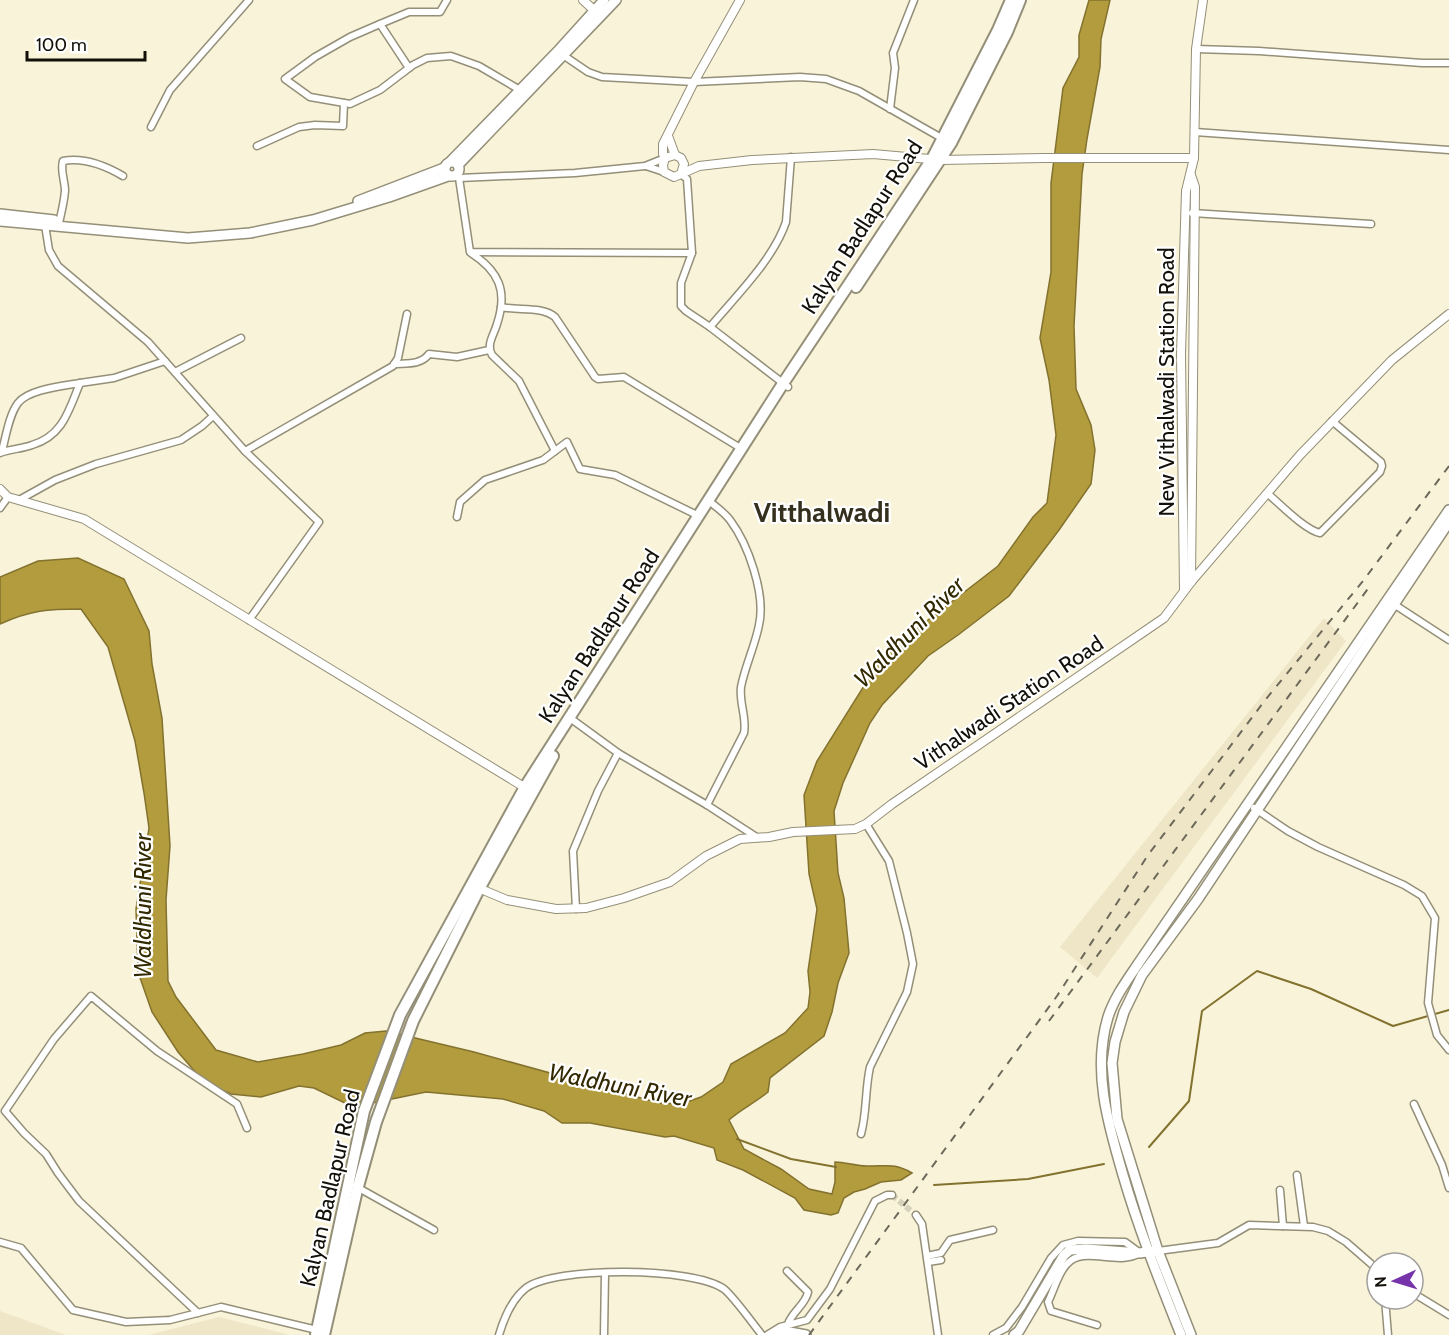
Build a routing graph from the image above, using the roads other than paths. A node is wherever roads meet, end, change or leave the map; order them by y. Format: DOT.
graph roads {
  1 [pos="249,0"];
  2 [pos="447,0"];
  3 [pos="583,0"];
  4 [pos="604,0"];
  5 [pos="616,0"];
  6 [pos="740,0"];
  7 [pos="914,0"];
  8 [pos="1011,0"];
  9 [pos="1020,0"];
  10 [pos="1203,0"];
  11 [pos="598,13"];
  12 [pos="380,24"];
  13 [pos="1197,49"];
  14 [pos="561,54"];
  15 [pos="1449,63"];
  16 [pos="410,68"];
  17 [pos="694,82"];
  18 [pos="520,90"];
  19 [pos="344,103"];
  20 [pos="890,109"];
  21 [pos="151,127"];
  22 [pos="1195,132"];
  23 [pos="668,136"];
  24 [pos="947,141"];
  25 [pos="257,146"];
  26 [pos="1449,150"];
  27 [pos="675,155"];
  28 [pos="791,157"];
  29 [pos="665,158"];
  30 [pos="1194,158"];
  31 [pos="937,159"];
  32 [pos="683,161"];
  33 [pos="645,166"];
  34 [pos="699,166"];
  35 [pos="453,170"];
  36 [pos="664,172"];
  37 [pos="123,176"];
  38 [pos="677,176"];
  39 [pos="1189,213"];
  40 [pos="0,214"];
  41 [pos="0,221"];
  42 [pos="59,224"];
  43 [pos="1371,224"];
  44 [pos="45,225"];
  45 [pos="470,252"];
  46 [pos="692,253"];
  47 [pos="1182,304"];
  48 [pos="1193,304"];
  49 [pos="501,307"];
  50 [pos="407,314"];
  51 [pos="1449,314"];
  52 [pos="711,327"];
  53 [pos="241,338"];
  54 [pos="489,350"];
  55 [pos="165,361"];
  56 [pos="394,364"];
  57 [pos="175,372"];
  58 [pos="80,383"];
  59 [pos="786,385"];
  60 [pos="213,416"];
  61 [pos="1332,422"];
  62 [pos="742,450"];
  63 [pos="245,451"];
  64 [pos="555,451"];
  65 [pos="1,452"];
  66 [pos="0,489"];
  67 [pos="1267,493"];
  68 [pos="8,498"];
  69 [pos="19,500"];
  70 [pos="712,503"];
  71 [pos="0,508"];
  72 [pos="1449,510"];
  73 [pos="699,516"];
  74 [pos="457,517"];
  75 [pos="1446,522"];
  76 [pos="1191,582"];
  77 [pos="1185,590"];
  78 [pos="1390,602"];
  79 [pos="249,620"];
  80 [pos="1370,632"];
  81 [pos="1449,640"];
  82 [pos="572,720"];
  83 [pos="618,753"];
  84 [pos="529,790"];
  85 [pos="1248,804"];
  86 [pos="707,805"];
  87 [pos="1257,810"];
  88 [pos="866,824"];
  89 [pos="758,838"];
  90 [pos="476,887"];
  91 [pos="576,909"];
  92 [pos="1123,986"];
  93 [pos="1133,992"];
  94 [pos="1449,1050"];
  95 [pos="1414,1104"];
  96 [pos="247,1128"];
  97 [pos="861,1134"];
  98 [pos="1133,1169"];
  99 [pos="1123,1173"];
  100 [pos="1298,1175"];
  101 [pos="353,1185"];
  102 [pos="1449,1188"];
  103 [pos="1280,1190"];
  104 [pos="892,1195"];
  105 [pos="916,1215"];
  106 [pos="1283,1226"];
  107 [pos="1304,1226"];
  108 [pos="434,1230"];
  109 [pos="993,1230"];
  110 [pos="0,1242"];
  111 [pos="1148,1252"];
  112 [pos="927,1259"];
  113 [pos="1365,1259"];
  114 [pos="941,1260"];
  115 [pos="787,1271"];
  116 [pos="605,1273"];
  117 [pos="1425,1300"];
  118 [pos="1386,1311"];
  119 [pos="1448,1312"];
  120 [pos="198,1313"];
  121 [pos="788,1324"];
  122 [pos="1097,1325"];
  123 [pos="319,1333"];
  124 [pos="499,1335"];
  125 [pos="604,1335"];
  126 [pos="762,1335"];
  127 [pos="767,1335"];
  128 [pos="772,1335"];
  129 [pos="806,1335"];
  130 [pos="938,1335"];
  131 [pos="993,1335"];
  132 [pos="1014,1335"];
  133 [pos="1181,1335"];
  134 [pos="1191,1335"];
  135 [pos="1389,1335"];
  1 -- 21 [label="street"];
  2 -- 12 [label="street"];
  3 -- 11 [label="street"];
  4 -- 11 [label="main road"];
  5 -- 11 [label="main road"];
  6 -- 17 [label="street"];
  7 -- 20 [label="street"];
  8 -- 24 [label="main road, Kalyan Badlapur Road"];
  9 -- 24 [label="main road, Kalyan Badlapur Road"];
  10 -- 13 [label="street, New Vithalwadi Station Road"];
  11 -- 14 [label="main road"];
  12 -- 16 [label="street"];
  12 -- 19 [label="street"];
  13 -- 15 [label="street"];
  13 -- 22 [label="street, New Vithalwadi Station Road"];
  14 -- 17 [label="street"];
  14 -- 18 [label="main road"];
  14 -- 35 [label="main road"];
  16 -- 18 [label="street"];
  16 -- 19 [label="street"];
  17 -- 20 [label="street"];
  17 -- 23 [label="street"];
  18 -- 35 [label="main road"];
  19 -- 25 [label="street"];
  20 -- 24 [label="street"];
  22 -- 26 [label="street"];
  22 -- 30 [label="street, New Vithalwadi Station Road"];
  23 -- 27 [label="street"];
  23 -- 29 [label="street"];
  24 -- 31 [label="main road, Kalyan Badlapur Road"];
  27 -- 29 [label="street"];
  27 -- 32 [label="street"];
  28 -- 31 [label="street"];
  28 -- 34 [label="street"];
  28 -- 52 [label="street"];
  29 -- 33 [label="street"];
  29 -- 36 [label="street"];
  30 -- 31 [label="street"];
  30 -- 39 [label="street, New Vithalwadi Station Road"];
  31 -- 59 [label="main road, Kalyan Badlapur Road"];
  32 -- 34 [label="street"];
  32 -- 38 [label="street"];
  33 -- 35 [label="street"];
  33 -- 36 [label="street"];
  34 -- 38 [label="street"];
  35 -- 42 [label="main road"];
  35 -- 45 [label="street"];
  36 -- 38 [label="street"];
  37 -- 42 [label="street"];
  38 -- 46 [label="street"];
  39 -- 43 [label="street"];
  39 -- 47 [label="street, New Vithalwadi Station Road"];
  39 -- 48 [label="street, New Vithalwadi Station Road"];
  40 -- 42 [label="main road"];
  41 -- 44 [label="main road"];
  42 -- 44 [label="main road"];
  44 -- 55 [label="street"];
  45 -- 46 [label="street"];
  45 -- 49 [label="street"];
  46 -- 52 [label="street"];
  47 -- 48 [label="street"];
  47 -- 77 [label="street, New Vithalwadi Station Road"];
  48 -- 76 [label="street, New Vithalwadi Station Road"];
  49 -- 54 [label="street"];
  49 -- 62 [label="street"];
  50 -- 56 [label="street"];
  51 -- 61 [label="street, Vithalwadi Station Road"];
  52 -- 59 [label="street"];
  53 -- 57 [label="street"];
  54 -- 56 [label="street"];
  54 -- 64 [label="street"];
  55 -- 57 [label="street"];
  55 -- 58 [label="street"];
  56 -- 63 [label="street"];
  57 -- 60 [label="street"];
  58 -- 65 [label="street"];
  58 -- 65 [label="street"];
  59 -- 62 [label="main road, Kalyan Badlapur Road"];
  59 -- 70 [label="main road, Kalyan Badlapur Road"];
  60 -- 63 [label="street"];
  60 -- 69 [label="street"];
  61 -- 67 [label="street, Vithalwadi Station Road"];
  61 -- 67 [label="street"];
  62 -- 70 [label="main road, Kalyan Badlapur Road"];
  63 -- 79 [label="street"];
  64 -- 73 [label="street"];
  64 -- 74 [label="street"];
  66 -- 68 [label="street"];
  67 -- 76 [label="street, Vithalwadi Station Road"];
  68 -- 69 [label="street"];
  68 -- 71 [label="street"];
  69 -- 79 [label="street"];
  70 -- 73 [label="main road, Kalyan Badlapur Road"];
  70 -- 82 [label="main road, Kalyan Badlapur Road"];
  70 -- 86 [label="street"];
  72 -- 75 [label="main road"];
  73 -- 82 [label="main road, Kalyan Badlapur Road"];
  75 -- 78 [label="main road"];
  76 -- 77 [label="street, Vithalwadi Station Road"];
  77 -- 88 [label="street, Vithalwadi Station Road"];
  78 -- 80 [label="main road"];
  78 -- 81 [label="street"];
  79 -- 84 [label="street"];
  80 -- 85 [label="main road"];
  80 -- 87 [label="main road"];
  82 -- 83 [label="street"];
  82 -- 84 [label="main road, Kalyan Badlapur Road"];
  83 -- 86 [label="street"];
  83 -- 91 [label="street"];
  84 -- 90 [label="main road, Kalyan Badlapur Road"];
  85 -- 87 [label="street"];
  85 -- 92 [label="main road"];
  86 -- 89 [label="street"];
  87 -- 93 [label="main road"];
  87 -- 94 [label="street"];
  88 -- 89 [label="street, Vithalwadi Station Road"];
  88 -- 97 [label="street"];
  89 -- 91 [label="street, Vithalwadi Station Road"];
  90 -- 91 [label="street, Vithalwadi Station Road"];
  90 -- 101 [label="main road, Kalyan Badlapur Road"];
  90 -- 101 [label="main road, Kalyan Badlapur Road"];
  92 -- 93 [label="main road"];
  92 -- 99 [label="main road"];
  93 -- 98 [label="main road"];
  95 -- 102 [label="street"];
  96 -- 120 [label="street"];
  98 -- 99 [label="main road"];
  98 -- 111 [label="main road"];
  99 -- 111 [label="main road"];
  100 -- 107 [label="street"];
  101 -- 108 [label="street"];
  101 -- 123 [label="main road, Kalyan Badlapur Road"];
  103 -- 106 [label="street"];
  104 -- 121 [label="street"];
  105 -- 112 [label="street"];
  106 -- 107 [label="street"];
  106 -- 111 [label="street"];
  107 -- 113 [label="street"];
  109 -- 112 [label="street"];
  110 -- 120 [label="street"];
  111 -- 122 [label="street"];
  111 -- 131 [label="street"];
  111 -- 132 [label="main road"];
  111 -- 133 [label="main road"];
  111 -- 134 [label="main road"];
  112 -- 114 [label="street"];
  112 -- 130 [label="street"];
  115 -- 121 [label="street"];
  116 -- 124 [label="street"];
  116 -- 125 [label="street"];
  116 -- 126 [label="street"];
  117 -- 119 [label="street"];
  118 -- 135 [label="street"];
  120 -- 123 [label="street"];
  121 -- 127 [label="street"];
  128 -- 129 [label="main road"];
}
